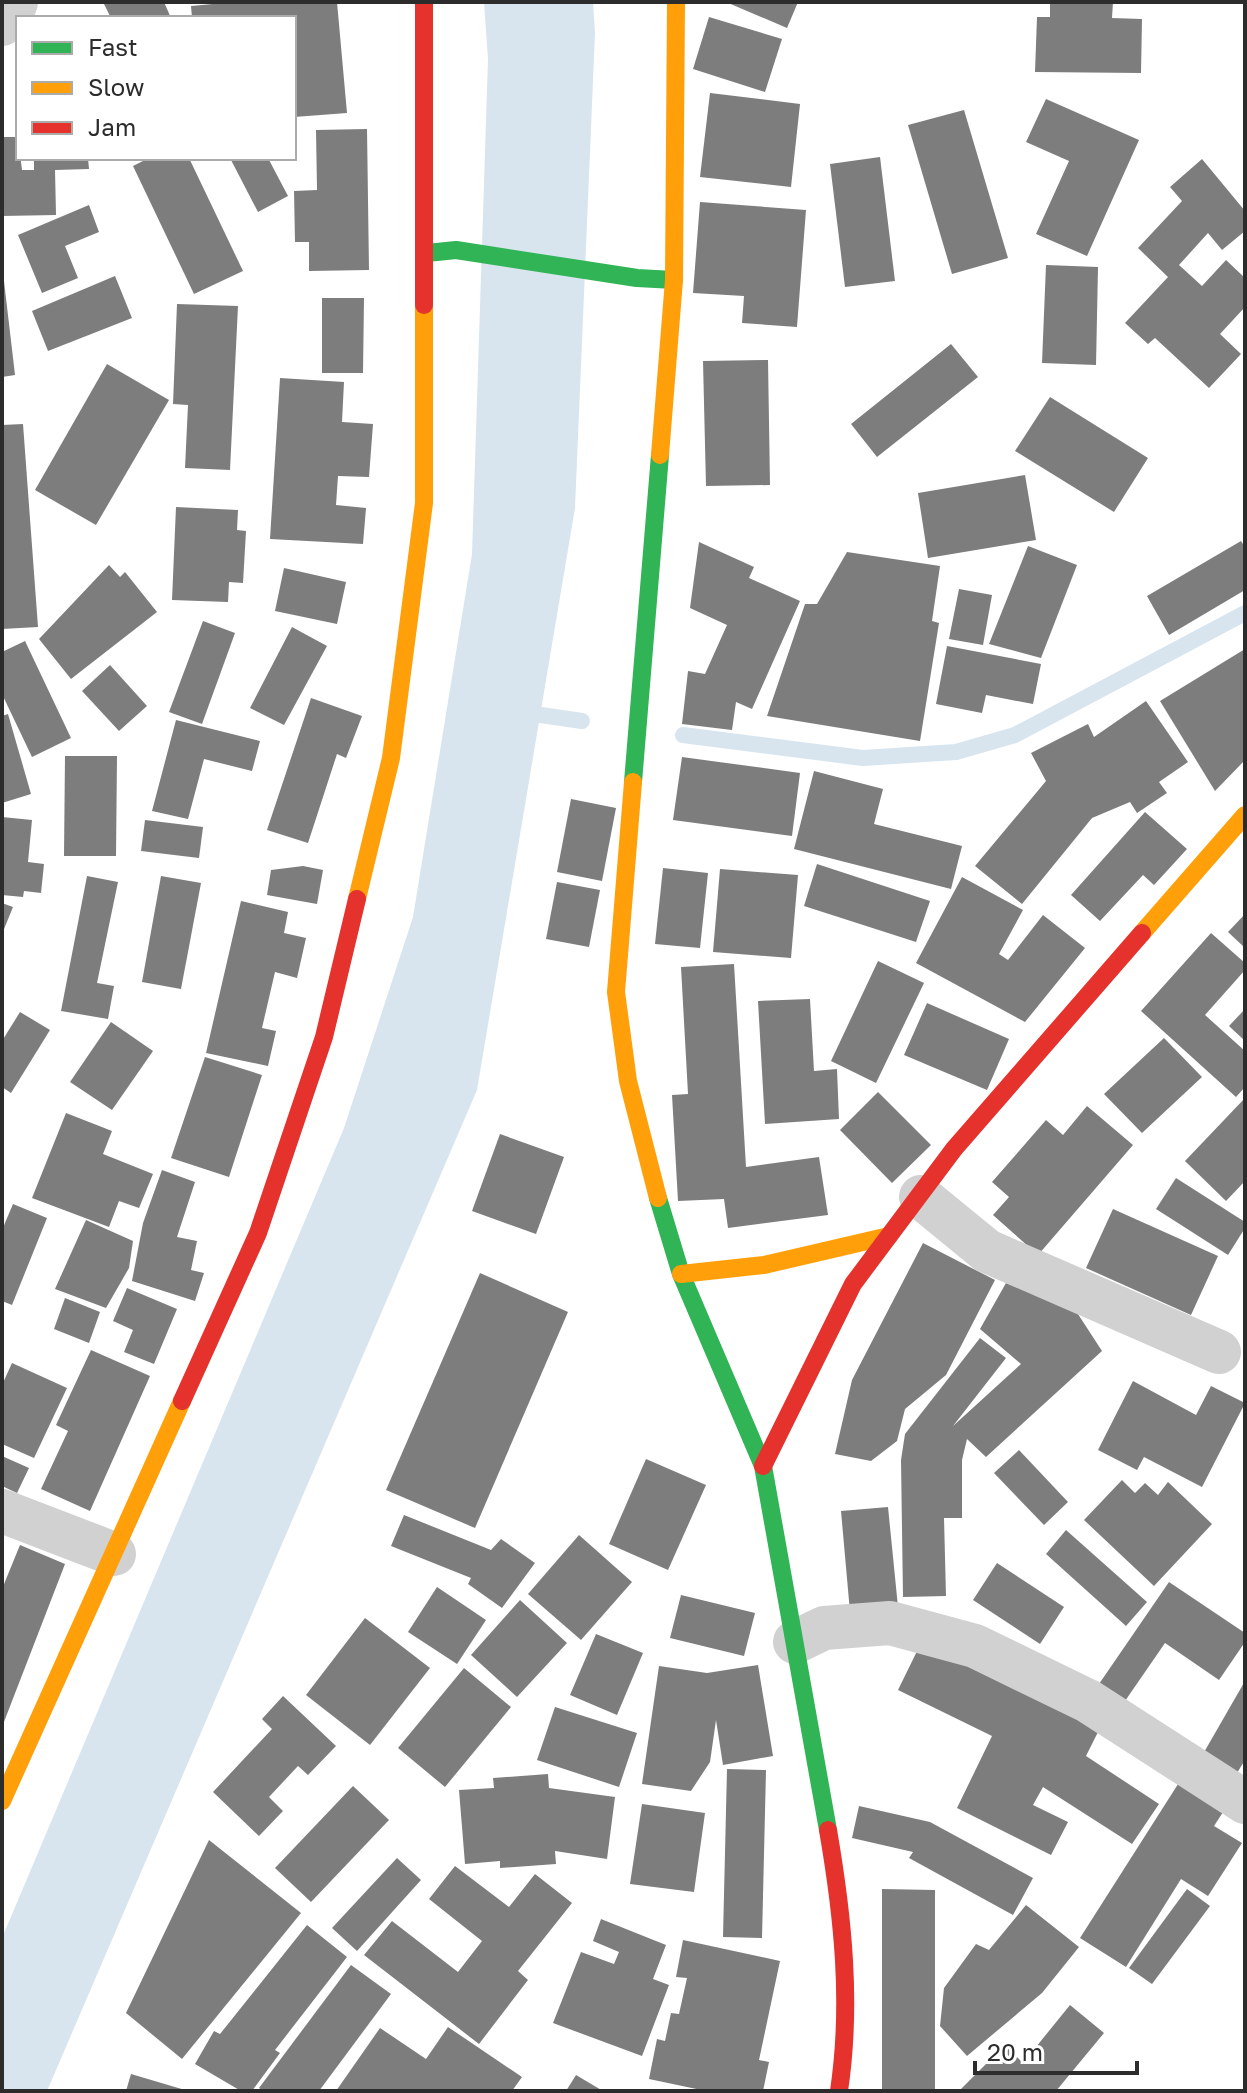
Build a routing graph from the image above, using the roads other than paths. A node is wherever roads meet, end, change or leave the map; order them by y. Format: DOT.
graph roads {
  1 [pos="16,2"];
  2 [pos="424,2"];
  3 [pos="676,2"];
  4 [pos="2,24"];
  5 [pos="427,253"];
  6 [pos="674,280"];
  7 [pos="1245,815"];
  8 [pos="921,1197"];
  9 [pos="889,1236"];
  10 [pos="681,1274"];
  11 [pos="1219,1352"];
  12 [pos="763,1466"];
  13 [pos="2,1511"];
  14 [pos="114,1554"];
  15 [pos="795,1642"];
  16 [pos="2,1801"];
  17 [pos="1245,1802"];
  18 [pos="839,2091"];
  1 -- 4 [label="street"];
  2 -- 5 [label="street"];
  3 -- 6 [label="street"];
  5 -- 6 [label="street"];
  5 -- 14 [label="street"];
  6 -- 10 [label="street"];
  7 -- 8 [label="street"];
  8 -- 9 [label="street"];
  8 -- 11 [label="street"];
  9 -- 10 [label="street"];
  9 -- 12 [label="street"];
  10 -- 12 [label="street"];
  12 -- 15 [label="street"];
  13 -- 14 [label="street"];
  14 -- 16 [label="street"];
  15 -- 17 [label="street"];
  15 -- 18 [label="street"];
}
